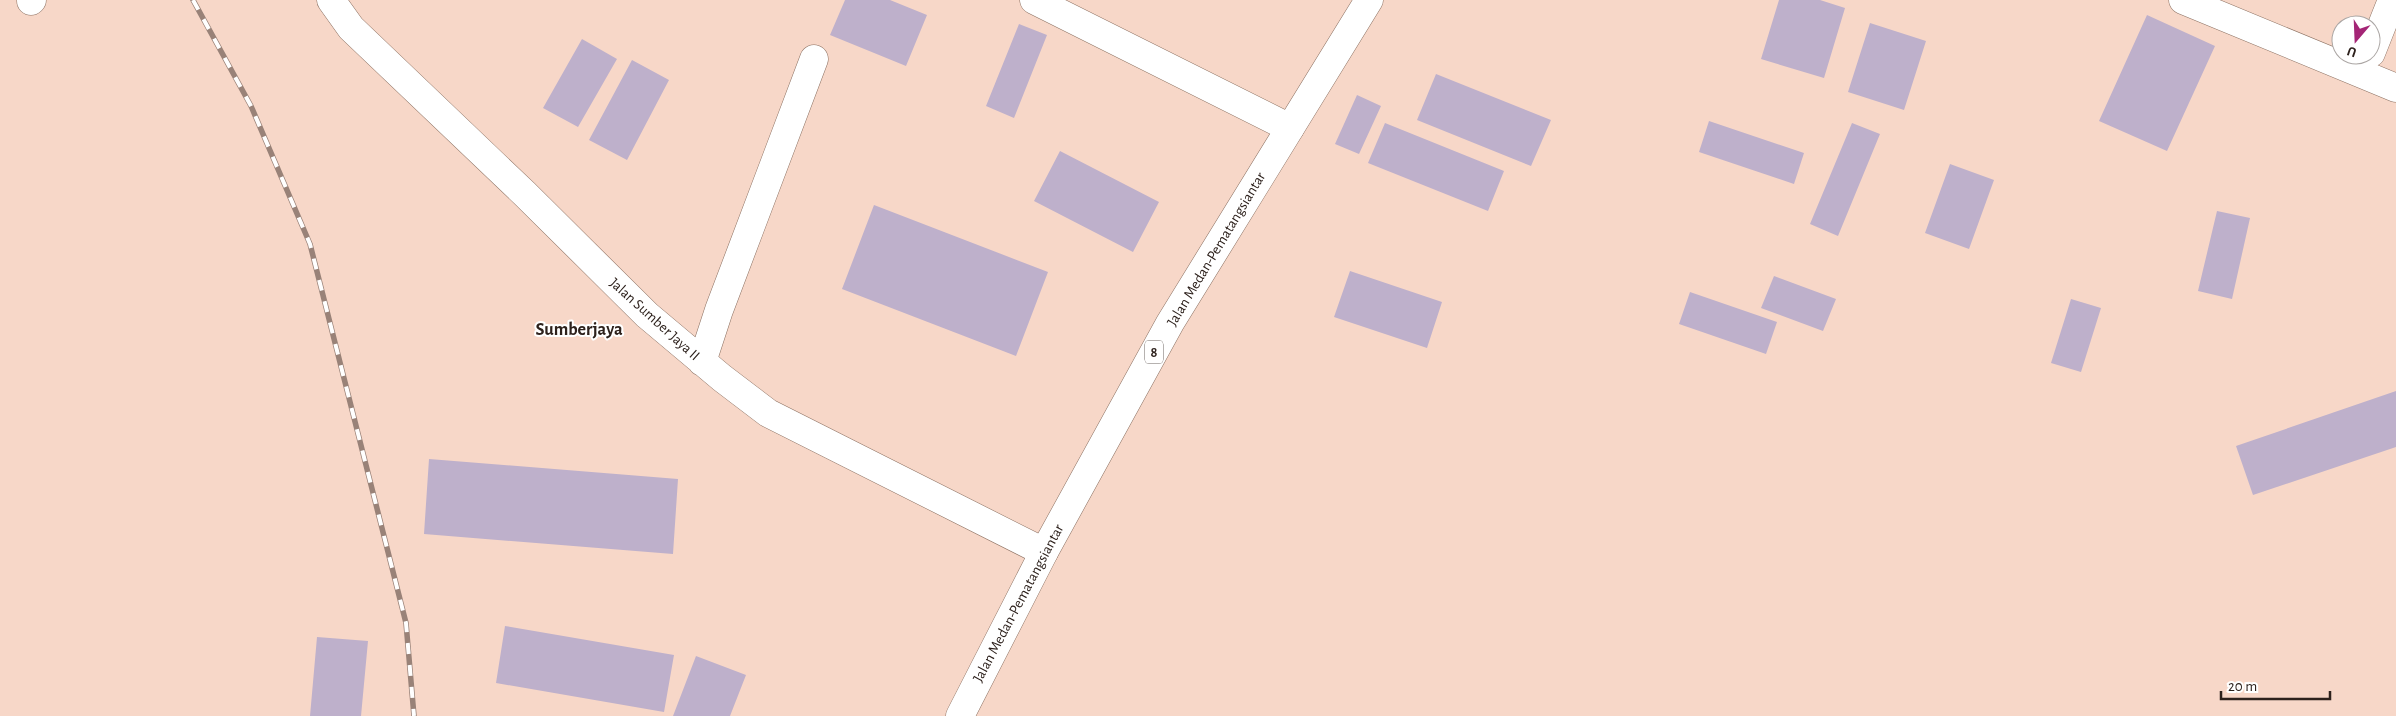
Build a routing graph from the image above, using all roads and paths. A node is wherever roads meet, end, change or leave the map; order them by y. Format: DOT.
graph roads {
  1 [pos="331,0"];
  2 [pos="1034,0"];
  3 [pos="1369,0"];
  4 [pos="2183,0"];
  5 [pos="2392,0"];
  6 [pos="2381,28"];
  7 [pos="2331,49"];
  8 [pos="814,59"];
  9 [pos="2372,65"];
  10 [pos="2396,88"];
  11 [pos="1290,128"];
  12 [pos="702,362"];
  13 [pos="1044,552"];
  14 [pos="960,716"];
  1 -- 12 [label="main road, Jalan Sumber Jaya II"];
  2 -- 11 [label="main road"];
  3 -- 11 [label="main road, Jalan Medan-Pematangsiantar / 8"];
  4 -- 7 [label="main road"];
  5 -- 6 [label="main road"];
  8 -- 12 [label="main road"];
  9 -- 10 [label="main road"];
  11 -- 13 [label="main road, Jalan Medan-Pematangsiantar / 8"];
  12 -- 13 [label="main road, Jalan Sumber Jaya II"];
  13 -- 14 [label="main road, Jalan Medan-Pematangsiantar / 8"];
}
